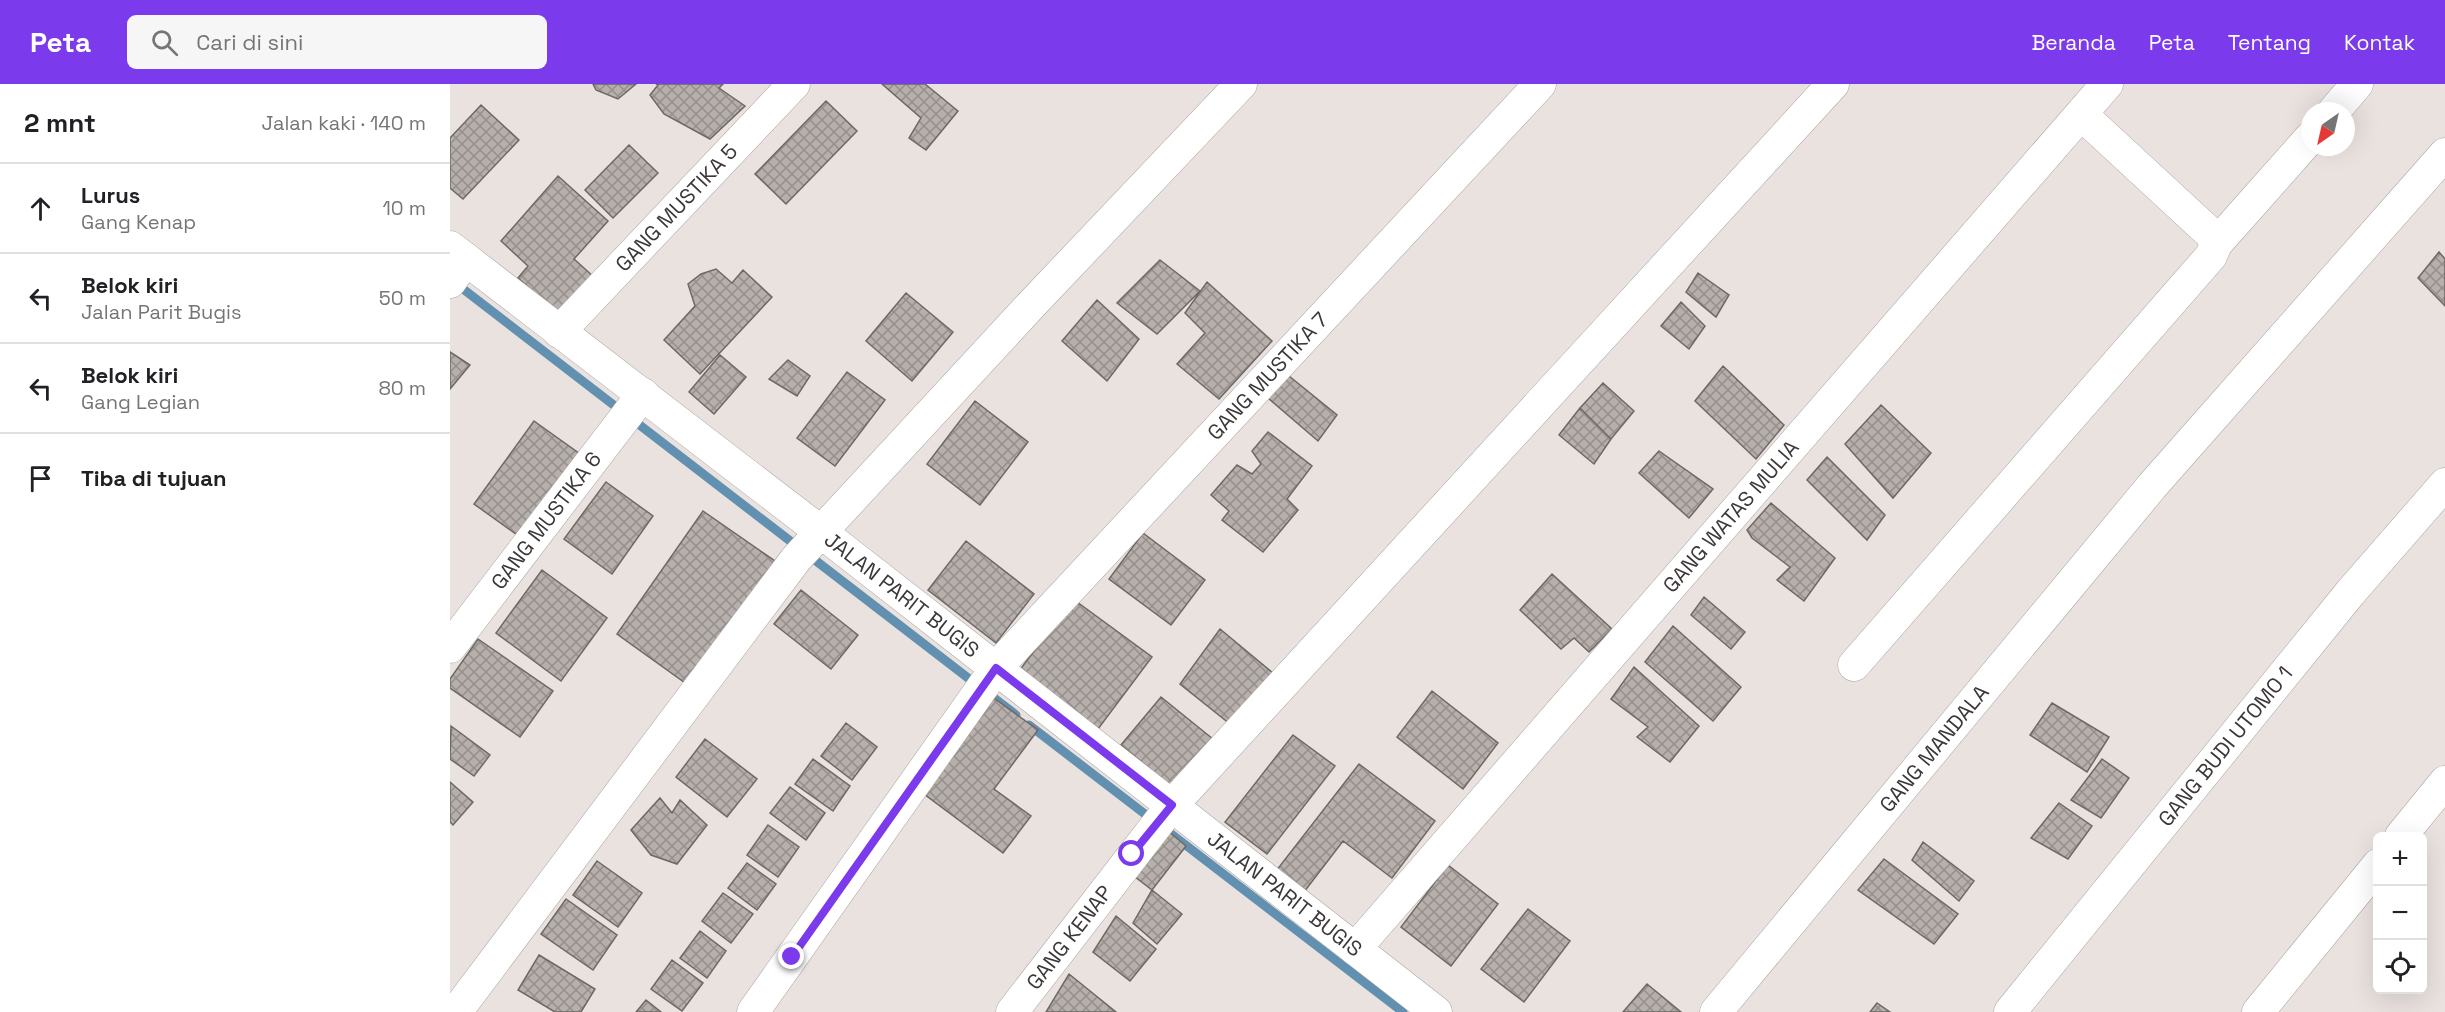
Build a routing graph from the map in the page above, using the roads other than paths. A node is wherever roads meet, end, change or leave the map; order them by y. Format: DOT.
graph roads {
  1 [pos="794,84"];
  2 [pos="1241,84"];
  3 [pos="1539,84"];
  4 [pos="1833,84"];
  5 [pos="2107,84"];
  6 [pos="2357,84"];
  7 [pos="2342,102"];
  8 [pos="2081,114"];
  9 [pos="2301,148"];
  10 [pos="2445,154"];
  11 [pos="2216,244"];
  12 [pos="457,263"];
  13 [pos="559,332"];
  14 [pos="632,407"];
  15 [pos="2445,483"];
  16 [pos="810,544"];
  17 [pos="450,647"];
  18 [pos="1854,665"];
  19 [pos="985,682"];
  20 [pos="2445,782"];
  21 [pos="1171,806"];
  22 [pos="2405,832"];
  23 [pos="2373,871"];
  24 [pos="1355,950"];
  25 [pos="456,1012"];
  26 [pos="753,1012"];
  27 [pos="1012,1012"];
  28 [pos="1436,1012"];
  29 [pos="1716,1012"];
  30 [pos="2010,1012"];
  31 [pos="2258,1012"];
  1 -- 13 [label="street, GANG MUSTIKA 5"];
  2 -- 16 [label="street"];
  3 -- 19 [label="street, GANG MUSTIKA 7"];
  4 -- 21 [label="street, GANG KENAP"];
  5 -- 8 [label="street, GANG WATAS MULIA"];
  6 -- 7 [label="street"];
  8 -- 11 [label="street"];
  8 -- 24 [label="street, GANG WATAS MULIA"];
  9 -- 11 [label="street"];
  10 -- 29 [label="street, GANG MANDALA"];
  11 -- 18 [label="street"];
  12 -- 13 [label="street, JALAN PARIT BUGIS"];
  13 -- 14 [label="street, JALAN PARIT BUGIS"];
  14 -- 16 [label="street, JALAN PARIT BUGIS"];
  14 -- 17 [label="street, GANG MUSTIKA 6"];
  15 -- 30 [label="street, GANG BUDI UTOMO 1"];
  16 -- 19 [label="street, JALAN PARIT BUGIS"];
  16 -- 25 [label="street"];
  19 -- 21 [label="street, JALAN PARIT BUGIS"];
  19 -- 26 [label="street, GANG MUSTIKA 7"];
  20 -- 22 [label="street"];
  21 -- 24 [label="street, JALAN PARIT BUGIS"];
  21 -- 27 [label="street, GANG KENAP"];
  23 -- 31 [label="street"];
  24 -- 28 [label="street, JALAN PARIT BUGIS"];
}
